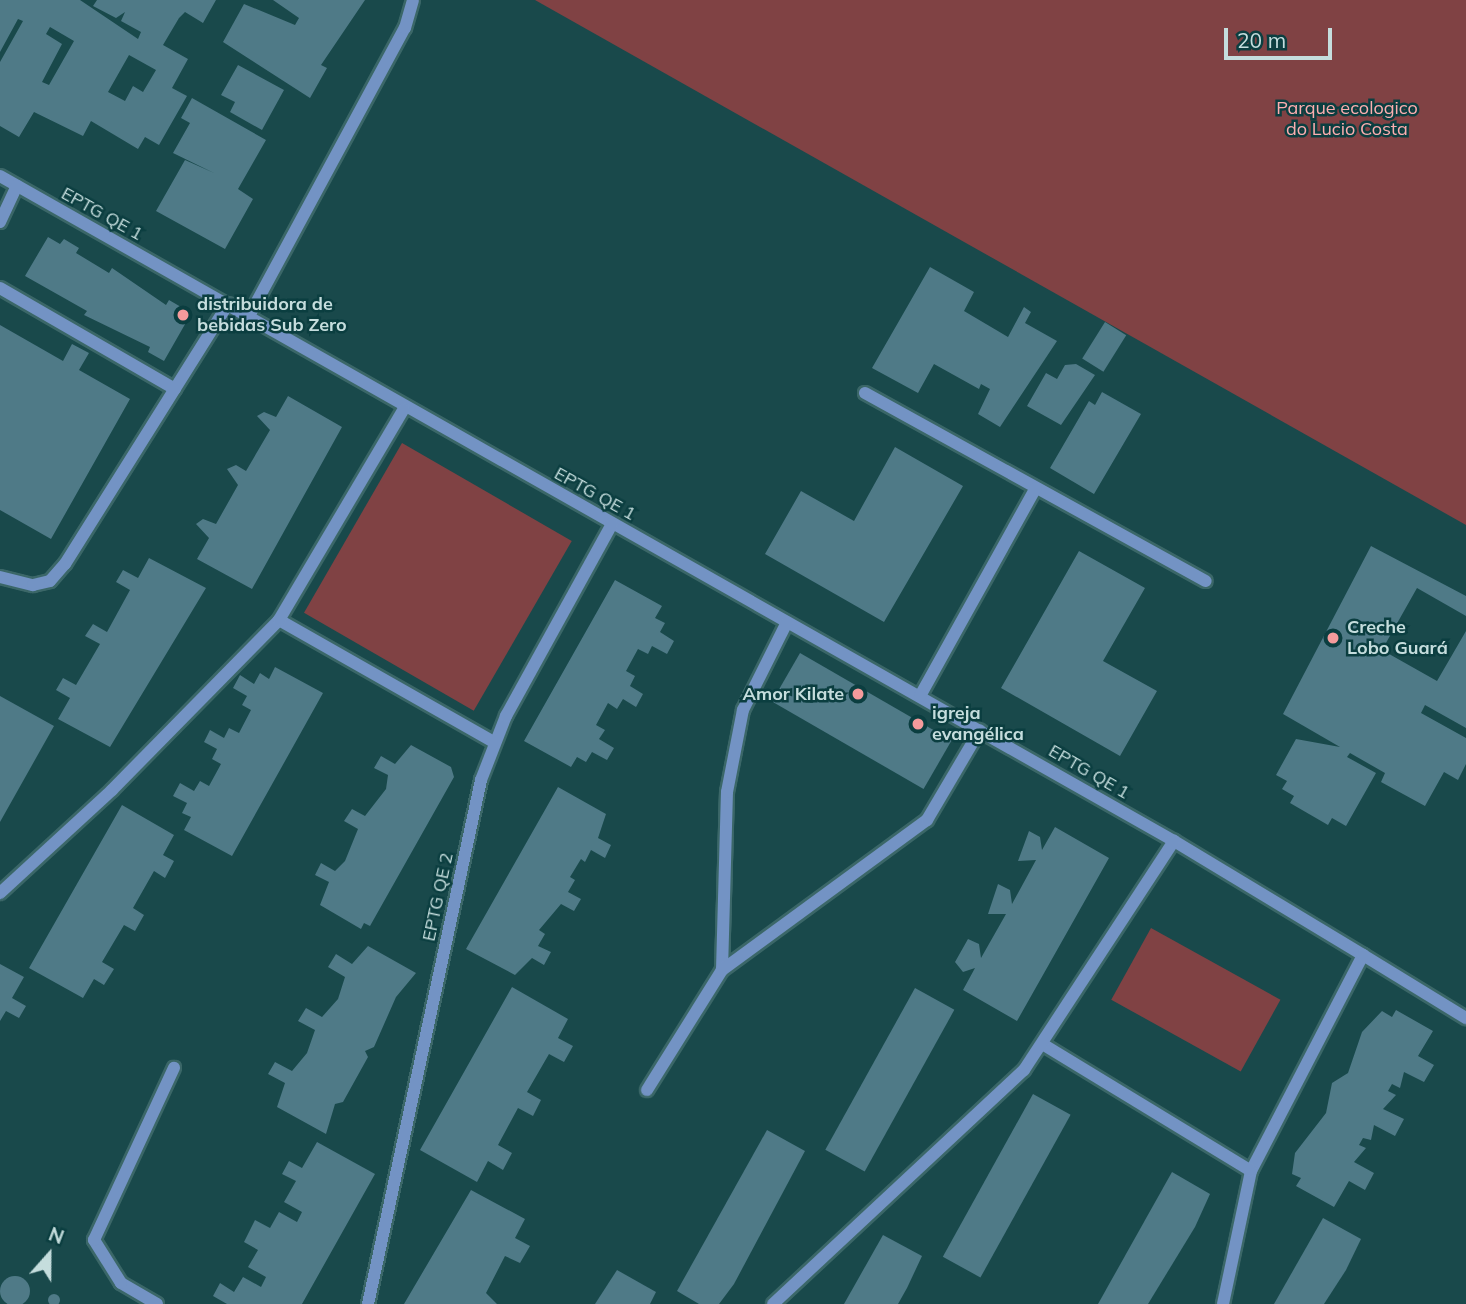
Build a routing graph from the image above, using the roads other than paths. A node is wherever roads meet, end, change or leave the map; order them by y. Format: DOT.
graph roads {
  1 [pos="413,0"];
  2 [pos="0,176"];
  3 [pos="17,186"];
  4 [pos="0,222"];
  5 [pos="0,288"];
  6 [pos="228,304"];
  7 [pos="249,316"];
  8 [pos="175,389"];
  9 [pos="865,393"];
  10 [pos="404,409"];
  11 [pos="1036,488"];
  12 [pos="612,524"];
  13 [pos="0,577"];
  14 [pos="1205,581"];
  15 [pos="279,620"];
  16 [pos="787,622"];
  17 [pos="920,696"];
  18 [pos="980,730"];
  19 [pos="494,742"];
  20 [pos="1174,841"];
  21 [pos="0,893"];
  22 [pos="1363,955"];
  23 [pos="722,970"];
  24 [pos="1466,1018"];
  25 [pos="1044,1045"];
  26 [pos="174,1069"];
  27 [pos="647,1090"];
  28 [pos="1251,1171"];
  29 [pos="158,1304"];
  30 [pos="368,1304"];
  31 [pos="773,1304"];
  32 [pos="1223,1304"];
  1 -- 7 [label="street"];
  2 -- 3 [label="street, EPTG QE 1"];
  3 -- 4 [label="street"];
  3 -- 6 [label="street, EPTG QE 1"];
  5 -- 8 [label="street"];
  6 -- 7 [label="street, EPTG QE 1"];
  6 -- 8 [label="street"];
  7 -- 10 [label="street, EPTG QE 1"];
  8 -- 13 [label="street"];
  9 -- 11 [label="street"];
  10 -- 12 [label="street, EPTG QE 1"];
  10 -- 15 [label="street"];
  11 -- 14 [label="street"];
  11 -- 17 [label="street"];
  12 -- 16 [label="street, EPTG QE 1"];
  12 -- 19 [label="street, EPTG QE 2"];
  15 -- 19 [label="street"];
  15 -- 21 [label="street"];
  16 -- 17 [label="street, EPTG QE 1"];
  16 -- 23 [label="street"];
  17 -- 18 [label="street, EPTG QE 1"];
  18 -- 20 [label="street, EPTG QE 1"];
  18 -- 23 [label="street"];
  19 -- 30 [label="street, EPTG QE 2"];
  20 -- 22 [label="street, EPTG QE 1"];
  20 -- 25 [label="street"];
  22 -- 24 [label="street, EPTG QE 1"];
  22 -- 28 [label="street"];
  23 -- 27 [label="street"];
  25 -- 28 [label="street"];
  25 -- 31 [label="street"];
  26 -- 29 [label="street"];
  28 -- 32 [label="street"];
}
